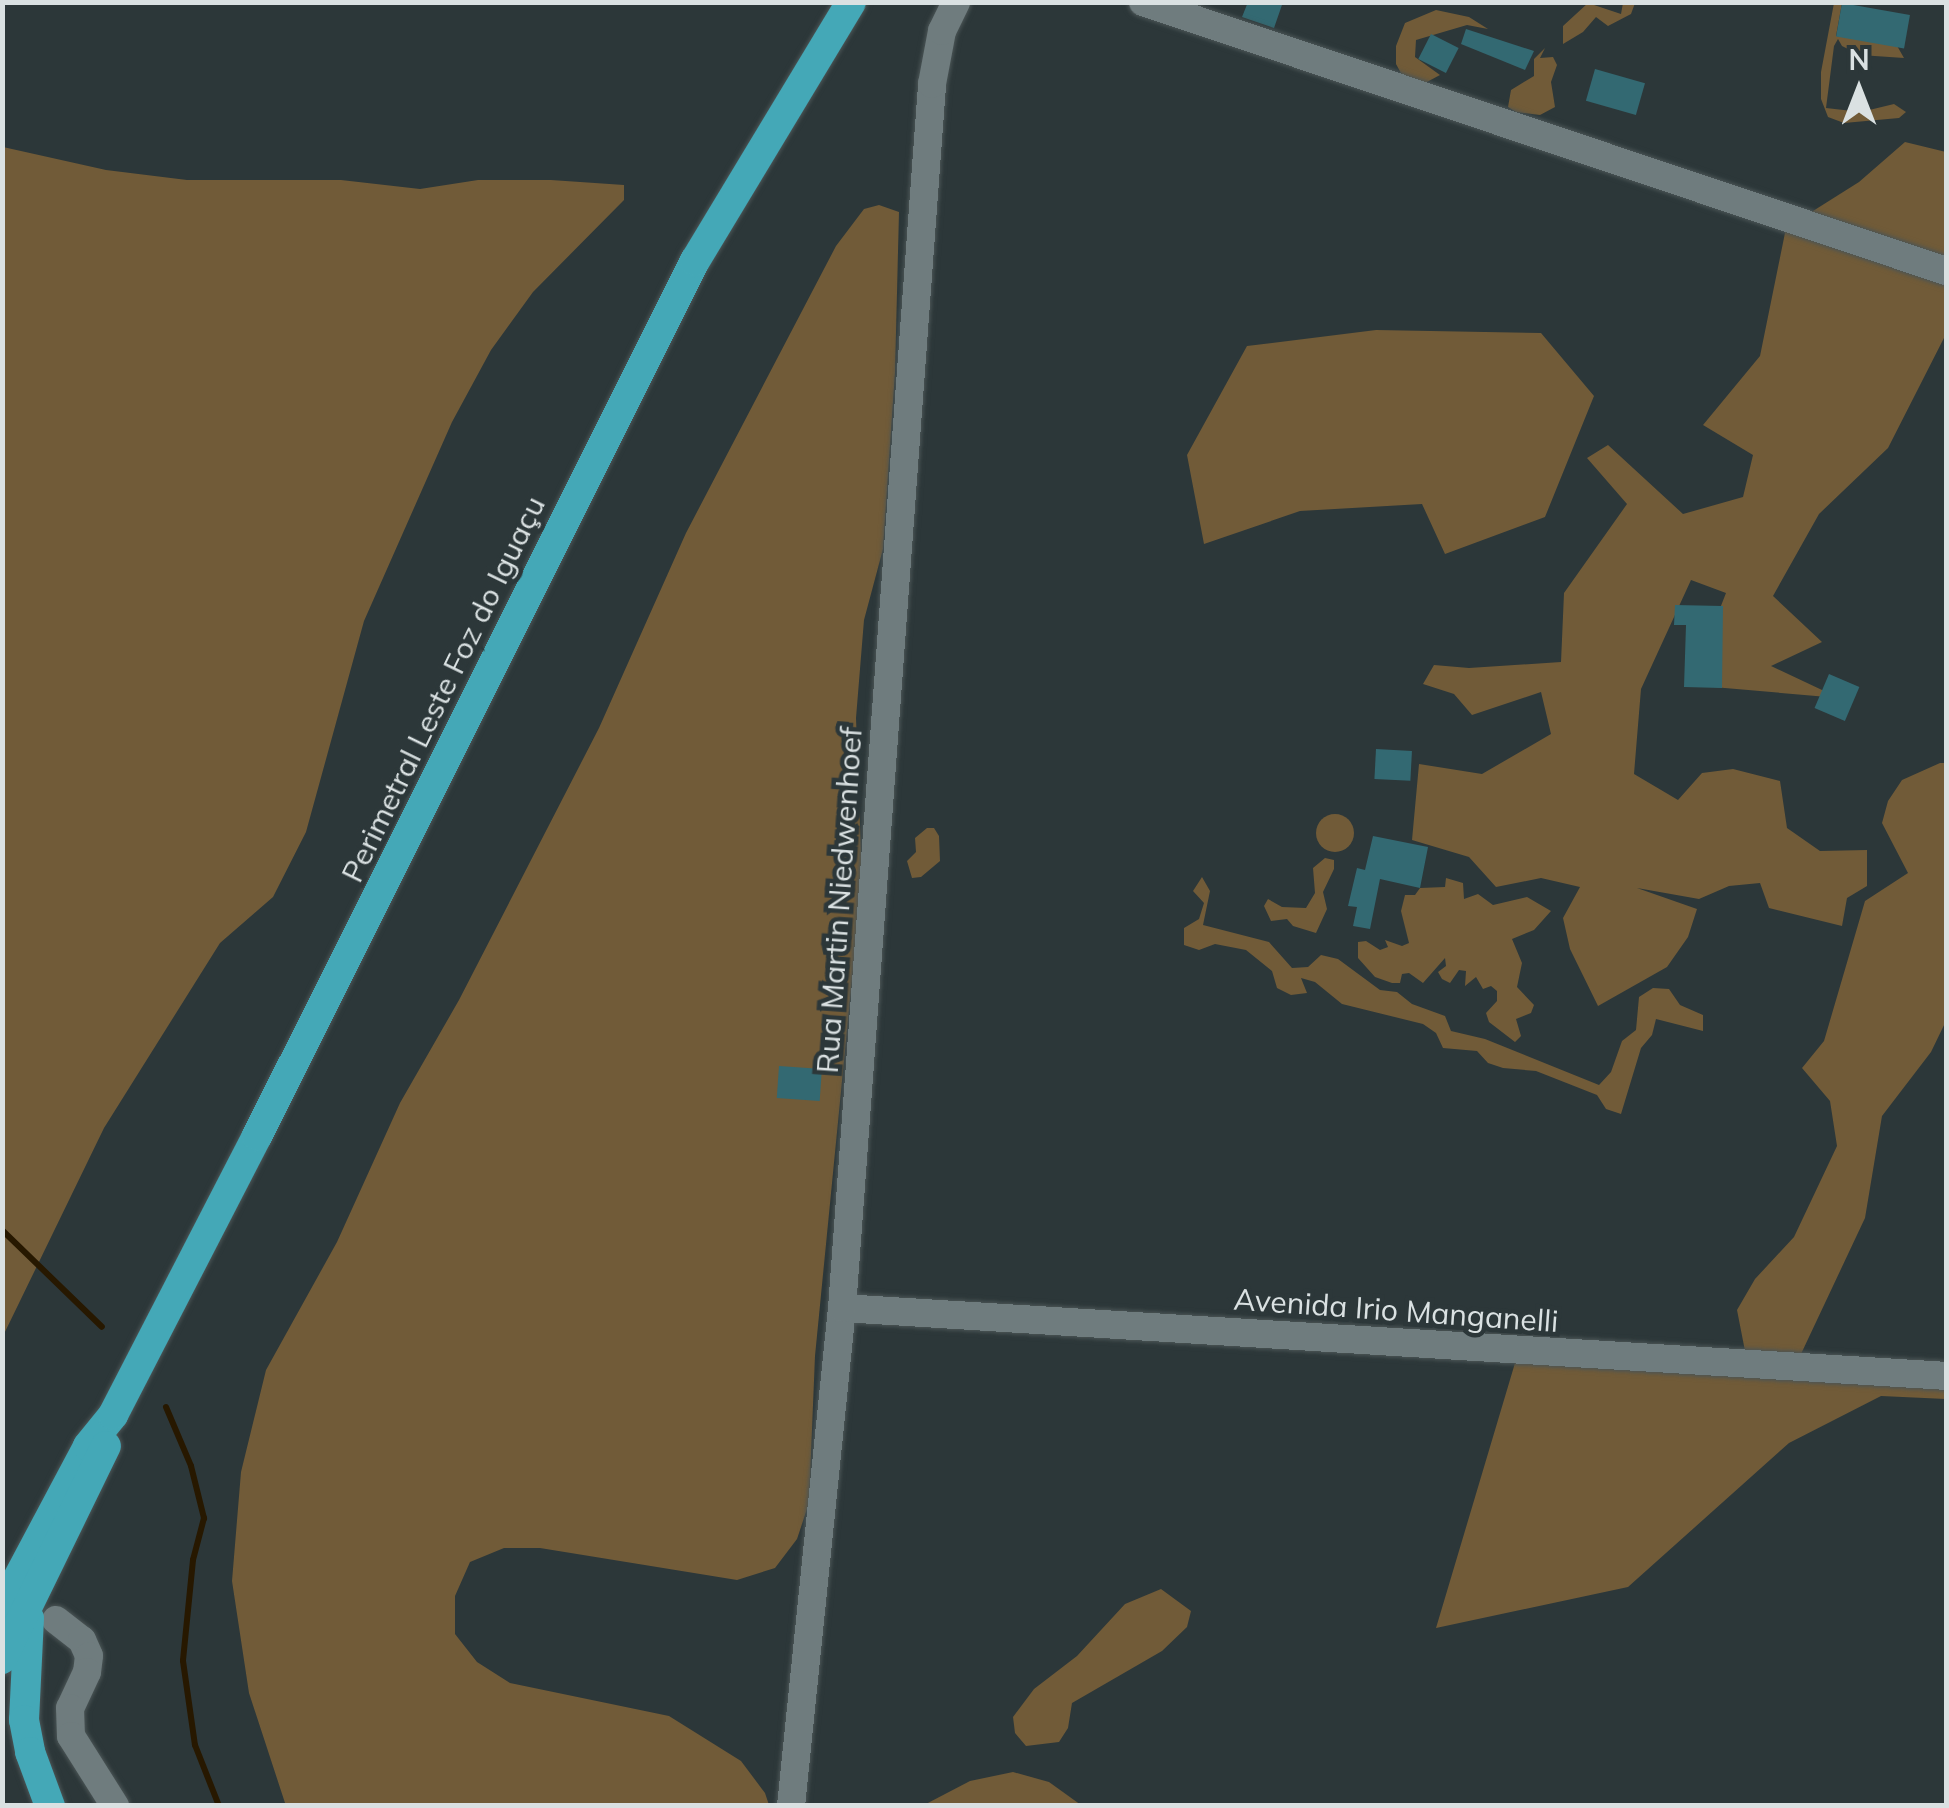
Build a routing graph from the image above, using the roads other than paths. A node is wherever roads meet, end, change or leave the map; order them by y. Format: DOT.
graph roads {
  1 [pos="851,2"];
  2 [pos="956,2"];
  3 [pos="1143,2"];
  4 [pos="1946,271"];
  5 [pos="842,1308"];
  6 [pos="1946,1376"];
  7 [pos="12,1598"];
  8 [pos="56,1620"];
  9 [pos="2,1659"];
  10 [pos="50,1806"];
  11 [pos="115,1806"];
  12 [pos="791,1806"];
  1 -- 7 [label="highway, Perimetral Leste Foz do Iguaçu"];
  2 -- 5 [label="street, Rua Martin Niedwenhoef"];
  3 -- 4 [label="street"];
  5 -- 6 [label="street, Avenida Irio Manganelli"];
  5 -- 12 [label="street, Rua Martin Niedwenhoef"];
  7 -- 9 [label="highway, Perimetral Leste Foz do Iguaçu"];
  7 -- 10 [label="highway"];
  8 -- 11 [label="street"];
}
